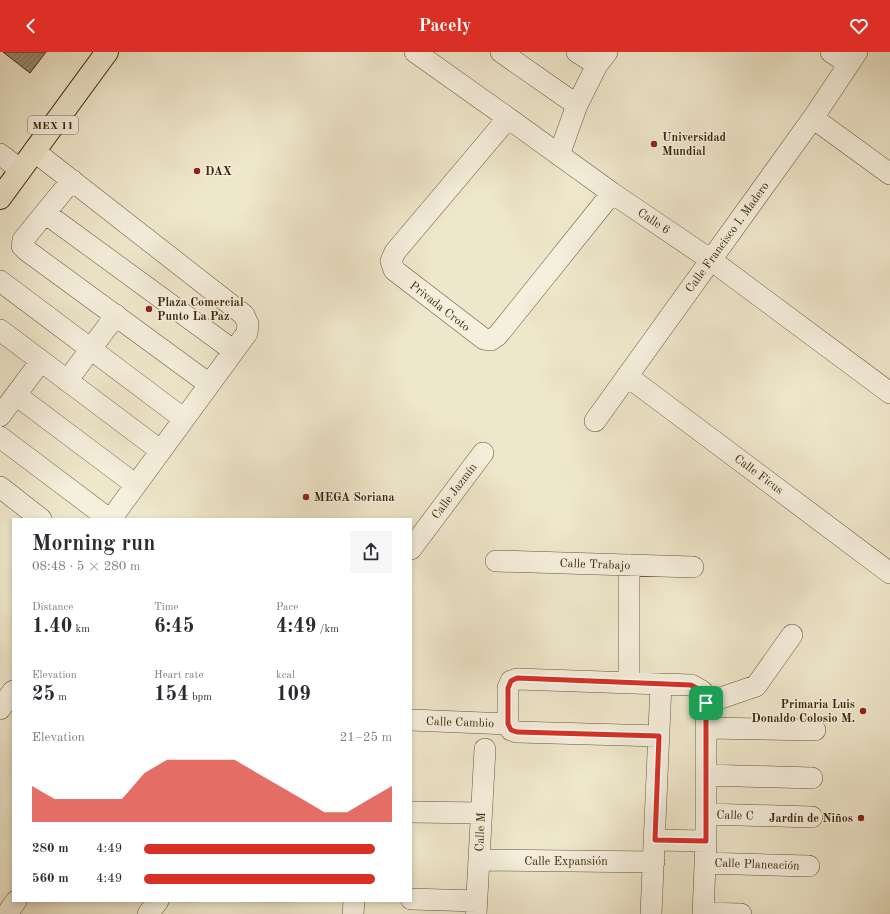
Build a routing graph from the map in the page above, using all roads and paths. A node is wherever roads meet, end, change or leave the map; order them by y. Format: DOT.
graph roads {
  1 [pos="106,52"];
  2 [pos="415,52"];
  3 [pos="501,52"];
  4 [pos="576,52"];
  5 [pos="831,52"];
  6 [pos="853,58"];
  7 [pos="602,59"];
  8 [pos="577,105"];
  9 [pos="508,118"];
  10 [pos="813,118"];
  11 [pos="34,151"];
  12 [pos="0,154"];
  13 [pos="558,155"];
  14 [pos="21,170"];
  15 [pos="890,174"];
  16 [pos="72,180"];
  17 [pos="612,193"];
  18 [pos="0,198"];
  19 [pos="45,213"];
  20 [pos="711,260"];
  21 [pos="0,281"];
  22 [pos="116,315"];
  23 [pos="0,330"];
  24 [pos="91,349"];
  25 [pos="234,351"];
  26 [pos="41,361"];
  27 [pos="627,376"];
  28 [pos="67,380"];
  29 [pos="209,384"];
  30 [pos="890,393"];
  31 [pos="16,395"];
  32 [pos="0,416"];
  33 [pos="184,419"];
  34 [pos="595,421"];
  35 [pos="0,437"];
  36 [pos="161,451"];
  37 [pos="484,453"];
  38 [pos="136,485"];
  39 [pos="0,487"];
  40 [pos="40,518"];
  41 [pos="109,518"];
  42 [pos="111,518"];
  43 [pos="412,548"];
  44 [pos="496,561"];
  45 [pos="629,565"];
  46 [pos="693,567"];
  47 [pos="890,573"];
  48 [pos="792,635"];
  49 [pos="629,682"];
  50 [pos="661,684"];
  51 [pos="12,692"];
  52 [pos="706,703"];
  53 [pos="0,709"];
  54 [pos="412,720"];
  55 [pos="508,724"];
  56 [pos="706,728"];
  57 [pos="815,730"];
  58 [pos="659,736"];
  59 [pos="485,749"];
  60 [pos="706,775"];
  61 [pos="812,778"];
  62 [pos="412,812"];
  63 [pos="481,813"];
  64 [pos="706,814"];
  65 [pos="812,817"];
  66 [pos="655,840"];
  67 [pos="706,841"];
  68 [pos="479,860"];
  69 [pos="654,862"];
  70 [pos="705,863"];
  71 [pos="809,866"];
  72 [pos="412,899"];
  73 [pos="15,902"];
  74 [pos="157,902"];
  75 [pos="354,902"];
  76 [pos="476,908"];
  77 [pos="8,914"];
  78 [pos="148,914"];
  79 [pos="353,914"];
  80 [pos="651,914"];
  81 [pos="703,914"];
  82 [pos="741,914"];
  1 -- 11 [label="main road, MEX 11"];
  2 -- 9 [label="street, Calle 6"];
  3 -- 8 [label="street"];
  4 -- 7 [label="street"];
  5 -- 6 [label="street"];
  6 -- 10 [label="street, Calle Francisco I. Madero"];
  7 -- 8 [label="street"];
  8 -- 13 [label="street"];
  9 -- 13 [label="street, Calle 6"];
  9 -- 17 [label="street, Privada Croto"];
  10 -- 15 [label="street"];
  10 -- 20 [label="street, Calle Francisco I. Madero"];
  11 -- 14 [label="main road, MEX 11"];
  11 -- 16 [label="street"];
  12 -- 14 [label="street"];
  13 -- 17 [label="street, Calle 6"];
  14 -- 18 [label="main road, MEX 11"];
  16 -- 19 [label="street"];
  16 -- 25 [label="street"];
  17 -- 20 [label="street, Calle 6"];
  19 -- 22 [label="street"];
  19 -- 25 [label="street"];
  20 -- 27 [label="street, Calle Francisco I. Madero"];
  20 -- 30 [label="street, Calle 6"];
  21 -- 24 [label="street"];
  22 -- 24 [label="street"];
  22 -- 29 [label="street"];
  23 -- 26 [label="street"];
  24 -- 28 [label="street"];
  24 -- 33 [label="street"];
  25 -- 29 [label="street"];
  26 -- 28 [label="street"];
  26 -- 31 [label="street"];
  27 -- 34 [label="street, Calle Francisco I. Madero"];
  27 -- 47 [label="street, Calle Ficus"];
  28 -- 36 [label="street"];
  29 -- 33 [label="street"];
  31 -- 32 [label="street"];
  31 -- 38 [label="street"];
  33 -- 36 [label="street"];
  35 -- 41 [label="street"];
  36 -- 38 [label="street"];
  37 -- 43 [label="street, Calle Jazmín"];
  38 -- 42 [label="street"];
  39 -- 40 [label="street"];
  44 -- 45 [label="street, Calle Trabajo"];
  45 -- 46 [label="street, Calle Trabajo"];
  45 -- 49 [label="street"];
  48 -- 52 [label="street"];
  49 -- 50 [label="street"];
  49 -- 55 [label="street"];
  50 -- 52 [label="street"];
  50 -- 58 [label="street"];
  51 -- 53 [label="street"];
  52 -- 56 [label="street"];
  54 -- 55 [label="street, Calle Cambio"];
  55 -- 58 [label="street"];
  56 -- 57 [label="street"];
  56 -- 60 [label="street"];
  58 -- 66 [label="street"];
  59 -- 63 [label="street, Calle M"];
  60 -- 61 [label="street"];
  60 -- 64 [label="street"];
  62 -- 63 [label="street"];
  63 -- 68 [label="street, Calle M"];
  64 -- 65 [label="street, Calle C"];
  64 -- 67 [label="street"];
  66 -- 67 [label="street"];
  66 -- 69 [label="street"];
  67 -- 70 [label="street"];
  68 -- 69 [label="street, Calle Expansión"];
  68 -- 76 [label="street, Calle M"];
  69 -- 80 [label="street"];
  70 -- 71 [label="street, Calle Planeación"];
  70 -- 81 [label="street"];
  72 -- 76 [label="street"];
  73 -- 77 [label="street"];
  74 -- 78 [label="street"];
  75 -- 79 [label="street"];
  81 -- 82 [label="street"];
}
